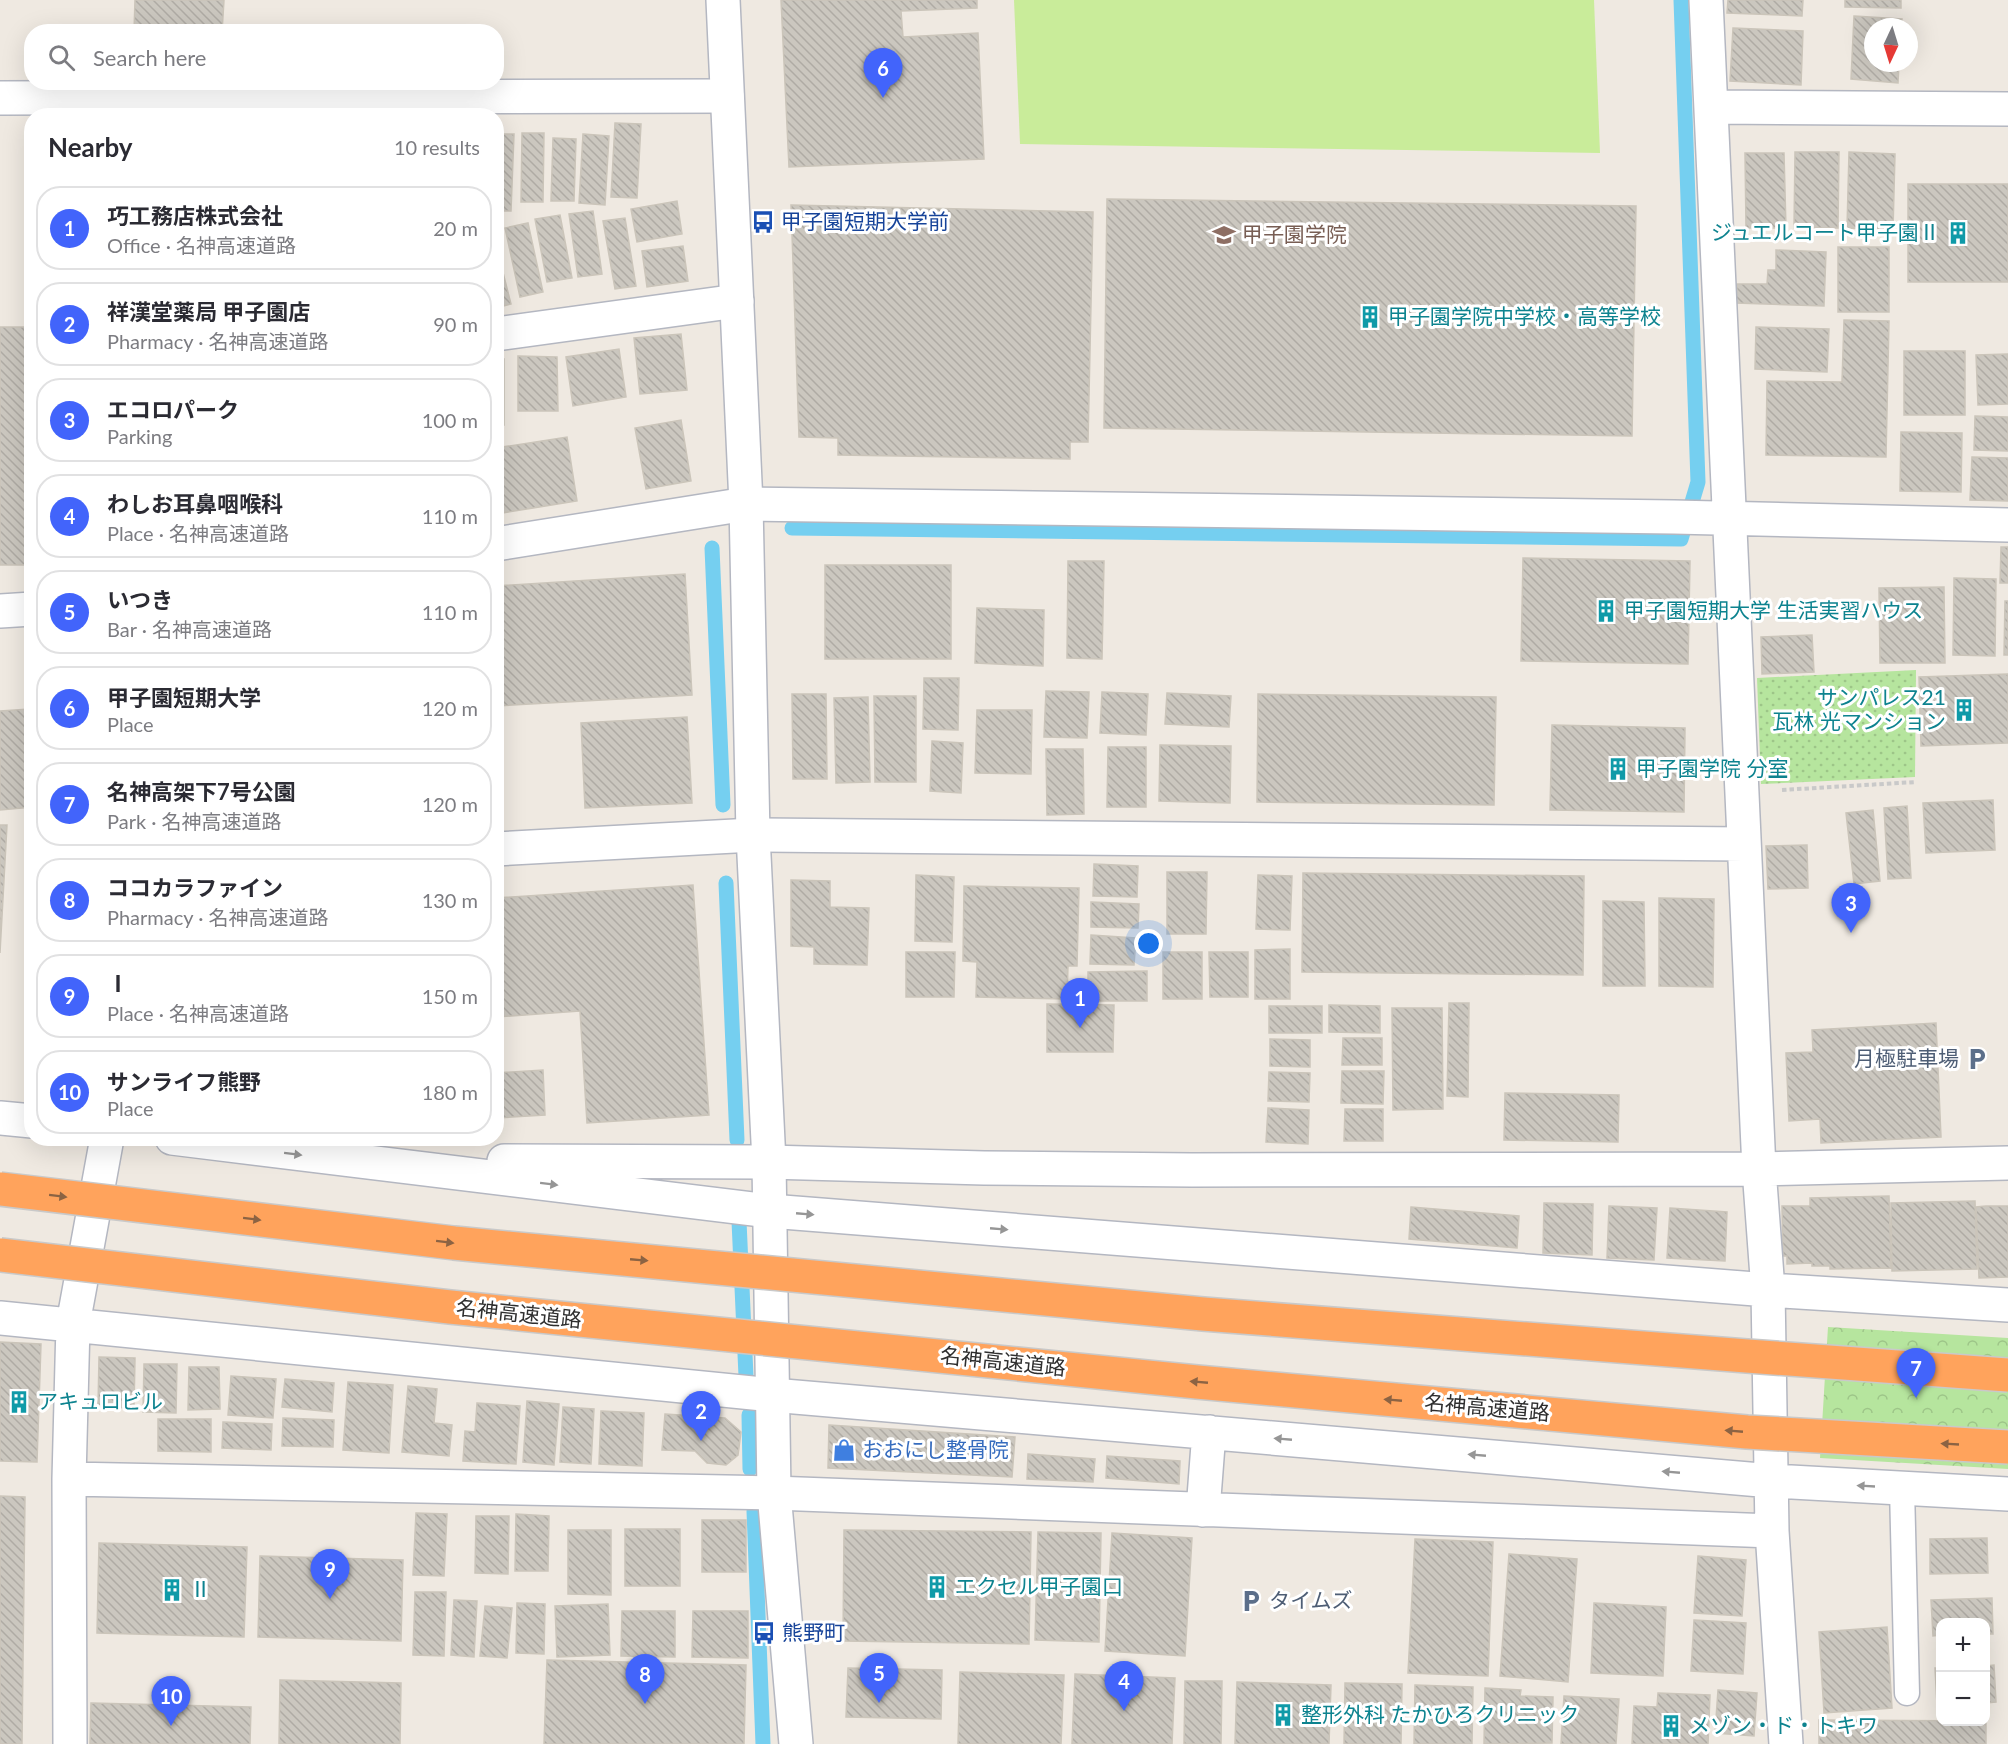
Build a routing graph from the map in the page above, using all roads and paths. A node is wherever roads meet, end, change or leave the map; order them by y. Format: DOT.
graph roads {
  1 [pos="723,0"];
  2 [pos="1706,0"];
  3 [pos="727,96"];
  4 [pos="0,98"];
  5 [pos="1712,107"];
  6 [pos="2008,109"];
  7 [pos="737,301"];
  8 [pos="504,333"];
  9 [pos="746,504"];
  10 [pos="1703,517"];
  11 [pos="2008,525"];
  12 [pos="504,543"];
  13 [pos="24,610"];
  14 [pos="0,611"];
  15 [pos="1916,782"];
  16 [pos="1742,792"];
  17 [pos="753,835"];
  18 [pos="1744,844"];
  19 [pos="504,849"];
  20 [pos="0,1118"];
  21 [pos="24,1120"];
  22 [pos="105,1146"];
  23 [pos="233,1146"];
  24 [pos="341,1160"];
  25 [pos="769,1162"];
  26 [pos="2008,1162"];
  27 [pos="1759,1169"];
  28 [pos="0,1189"];
  29 [pos="770,1211"];
  30 [pos="0,1255"];
  31 [pos="1768,1290"];
  32 [pos="2008,1305"];
  33 [pos="0,1318"];
  34 [pos="73,1324"];
  35 [pos="2008,1375"];
  36 [pos="772,1395"];
  37 [pos="1209,1432"];
  38 [pos="2008,1447"];
  39 [pos="69,1479"];
  40 [pos="1772,1480"];
  41 [pos="1902,1488"];
  42 [pos="774,1493"];
  43 [pos="2008,1494"];
  44 [pos="1203,1510"];
  45 [pos="1772,1532"];
  46 [pos="1907,1693"];
  47 [pos="70,1744"];
  48 [pos="796,1744"];
  49 [pos="1786,1744"];
  1 -- 3 [label="street"];
  2 -- 5 [label="street"];
  3 -- 4 [label="street"];
  3 -- 7 [label="street"];
  5 -- 6 [label="street"];
  5 -- 10 [label="street"];
  7 -- 8 [label="street"];
  7 -- 9 [label="street"];
  9 -- 10 [label="street"];
  9 -- 12 [label="street"];
  9 -- 17 [label="street"];
  10 -- 11 [label="street"];
  10 -- 16 [label="street"];
  13 -- 14 [label="street"];
  15 -- 16 [label="path"];
  16 -- 18 [label="street"];
  17 -- 18 [label="street"];
  17 -- 19 [label="street"];
  17 -- 25 [label="street"];
  18 -- 27 [label="street"];
  20 -- 21 [label="street"];
  22 -- 34 [label="street"];
  23 -- 24 [label="street, one-way"];
  24 -- 25 [label="street"];
  24 -- 29 [label="street, one-way"];
  25 -- 27 [label="street"];
  25 -- 29 [label="street"];
  26 -- 27 [label="street"];
  27 -- 31 [label="street"];
  28 -- 35 [label="highway, one-way, bridge"];
  29 -- 31 [label="street, one-way"];
  29 -- 36 [label="street"];
  38 -- 30 [label="highway, 名神高速道路, one-way, bridge"];
  31 -- 32 [label="street"];
  31 -- 40 [label="street"];
  33 -- 34 [label="street"];
  34 -- 36 [label="street"];
  34 -- 39 [label="street"];
  36 -- 37 [label="street"];
  36 -- 42 [label="street"];
  40 -- 37 [label="street, one-way"];
  37 -- 44 [label="street"];
  39 -- 42 [label="street"];
  39 -- 47 [label="street"];
  41 -- 40 [label="street, one-way"];
  40 -- 45 [label="street"];
  41 -- 43 [label="street"];
  41 -- 46 [label="lane"];
  42 -- 44 [label="street"];
  42 -- 48 [label="street"];
  44 -- 45 [label="street"];
  45 -- 49 [label="street"];
}
